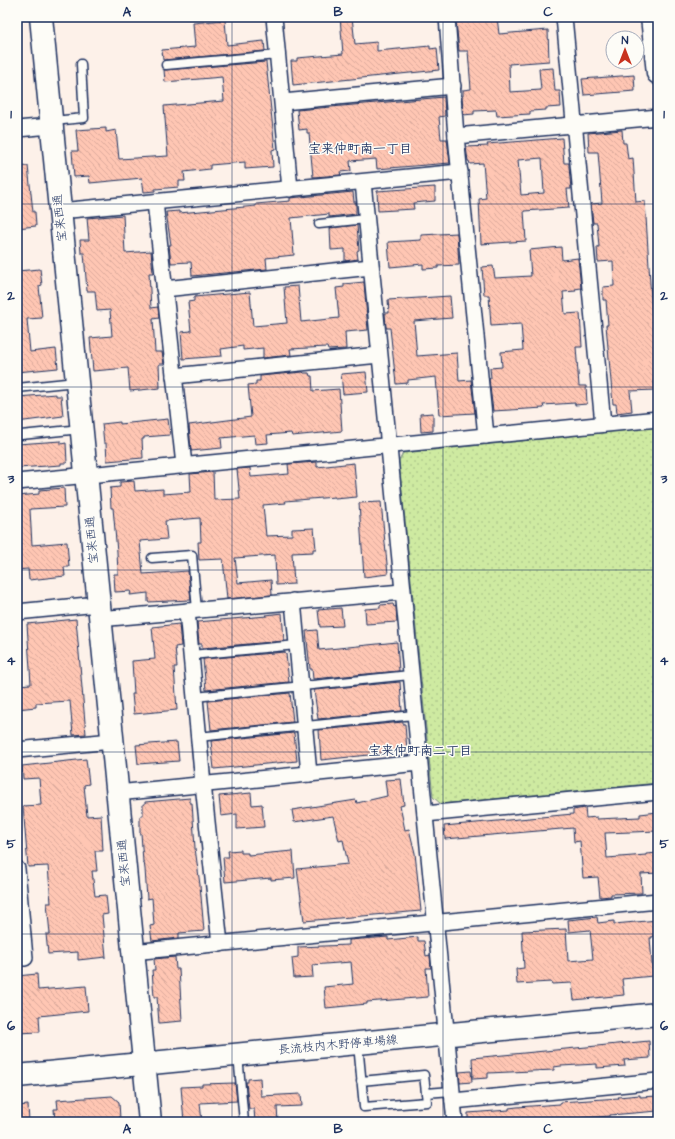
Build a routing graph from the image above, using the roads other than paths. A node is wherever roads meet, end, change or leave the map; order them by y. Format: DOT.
graph roads {
  1 [pos="41,17"];
  2 [pos="274,17"];
  3 [pos="447,17"];
  4 [pos="564,17"];
  5 [pos="652,17"];
  6 [pos="278,55"];
  7 [pos="81,64"];
  8 [pos="166,65"];
  9 [pos="658,73"];
  10 [pos="453,86"];
  11 [pos="283,102"];
  12 [pos="658,117"];
  13 [pos="51,124"];
  14 [pos="575,126"];
  15 [pos="17,129"];
  16 [pos="456,136"];
  17 [pos="460,172"];
  18 [pos="363,182"];
  19 [pos="290,189"];
  20 [pos="155,202"];
  21 [pos="60,211"];
  22 [pos="366,219"];
  23 [pos="319,224"];
  24 [pos="371,267"];
  25 [pos="164,289"];
  26 [pos="379,355"];
  27 [pos="174,376"];
  28 [pos="76,382"];
  29 [pos="17,388"];
  30 [pos="658,419"];
  31 [pos="603,424"];
  32 [pos="81,429"];
  33 [pos="21,435"];
  34 [pos="486,436"];
  35 [pos="389,445"];
  36 [pos="184,465"];
  37 [pos="85,475"];
  38 [pos="17,482"];
  39 [pos="152,558"];
  40 [pos="402,592"];
  41 [pos="293,602"];
  42 [pos="192,610"];
  43 [pos="98,611"];
  44 [pos="17,612"];
  45 [pos="297,645"];
  46 [pos="191,655"];
  47 [pos="410,675"];
  48 [pos="301,685"];
  49 [pos="195,697"];
  50 [pos="414,715"];
  51 [pos="305,726"];
  52 [pos="198,736"];
  53 [pos="112,741"];
  54 [pos="17,750"];
  55 [pos="419,763"];
  56 [pos="309,774"];
  57 [pos="203,784"];
  58 [pos="658,792"];
  59 [pos="117,793"];
  60 [pos="425,814"];
  61 [pos="17,869"];
  62 [pos="658,901"];
  63 [pos="435,923"];
  64 [pos="220,944"];
  65 [pos="132,952"];
  66 [pos="17,958"];
  67 [pos="658,1014"];
  68 [pos="446,1035"];
  69 [pos="358,1043"];
  70 [pos="238,1055"];
  71 [pos="145,1064"];
  72 [pos="17,1076"];
  73 [pos="362,1081"];
  74 [pos="658,1081"];
  75 [pos="426,1093"];
  76 [pos="452,1096"];
  77 [pos="150,1122"];
  78 [pos="244,1122"];
  79 [pos="454,1122"];
  1 -- 13 [label="street, 宝来西通"];
  2 -- 6 [label="street"];
  3 -- 10 [label="street"];
  4 -- 14 [label="street"];
  5 -- 9 [label="street"];
  6 -- 8 [label="lane"];
  6 -- 11 [label="street"];
  7 -- 13 [label="lane"];
  10 -- 11 [label="street"];
  10 -- 16 [label="street"];
  11 -- 19 [label="street"];
  12 -- 14 [label="street"];
  13 -- 15 [label="street"];
  13 -- 21 [label="street, 宝来西通"];
  14 -- 16 [label="street"];
  14 -- 31 [label="street"];
  16 -- 17 [label="street"];
  17 -- 18 [label="street"];
  17 -- 34 [label="street"];
  18 -- 19 [label="street"];
  18 -- 22 [label="street"];
  19 -- 20 [label="street"];
  20 -- 21 [label="street"];
  20 -- 25 [label="street"];
  21 -- 28 [label="street, 宝来西通"];
  22 -- 23 [label="lane"];
  22 -- 24 [label="street"];
  24 -- 25 [label="street"];
  24 -- 26 [label="street"];
  25 -- 27 [label="street"];
  26 -- 27 [label="street"];
  26 -- 35 [label="street"];
  27 -- 36 [label="street"];
  28 -- 29 [label="lane"];
  28 -- 32 [label="street, 宝来西通"];
  30 -- 31 [label="street"];
  31 -- 34 [label="street"];
  32 -- 33 [label="lane"];
  32 -- 37 [label="street, 宝来西通"];
  34 -- 35 [label="street"];
  35 -- 36 [label="street"];
  35 -- 40 [label="street"];
  36 -- 37 [label="street"];
  37 -- 38 [label="street"];
  37 -- 43 [label="street, 宝来西通"];
  39 -- 42 [label="lane"];
  40 -- 41 [label="street"];
  40 -- 47 [label="street"];
  41 -- 42 [label="street"];
  41 -- 45 [label="street"];
  42 -- 43 [label="street"];
  42 -- 46 [label="street"];
  43 -- 44 [label="street"];
  43 -- 53 [label="street, 宝来西通"];
  45 -- 46 [label="lane"];
  45 -- 48 [label="street"];
  46 -- 49 [label="street"];
  47 -- 48 [label="lane"];
  47 -- 50 [label="street"];
  48 -- 49 [label="lane"];
  48 -- 51 [label="street"];
  49 -- 52 [label="street"];
  50 -- 51 [label="lane"];
  50 -- 55 [label="street"];
  51 -- 52 [label="lane"];
  51 -- 56 [label="street"];
  52 -- 57 [label="street"];
  53 -- 54 [label="street"];
  53 -- 59 [label="street, 宝来西通"];
  55 -- 56 [label="street"];
  55 -- 60 [label="street"];
  56 -- 57 [label="street"];
  57 -- 59 [label="street"];
  57 -- 64 [label="street"];
  58 -- 60 [label="street"];
  59 -- 65 [label="street, 宝来西通"];
  60 -- 63 [label="street"];
  61 -- 66 [label="street"];
  62 -- 63 [label="street"];
  63 -- 64 [label="street"];
  63 -- 68 [label="street"];
  64 -- 65 [label="street"];
  65 -- 71 [label="street, 宝来西通"];
  67 -- 68 [label="street, 長流枝内木野停車場線"];
  68 -- 69 [label="street, 長流枝内木野停車場線"];
  68 -- 76 [label="street"];
  69 -- 70 [label="street, 長流枝内木野停車場線"];
  69 -- 73 [label="lane"];
  70 -- 71 [label="street, 長流枝内木野停車場線"];
  70 -- 78 [label="lane"];
  71 -- 72 [label="street, 長流枝内木野停車場線"];
  71 -- 77 [label="street, 宝来西通"];
  73 -- 75 [label="lane"];
  73 -- 75 [label="lane"];
  74 -- 76 [label="street"];
  75 -- 76 [label="lane"];
  76 -- 79 [label="street"];
}
